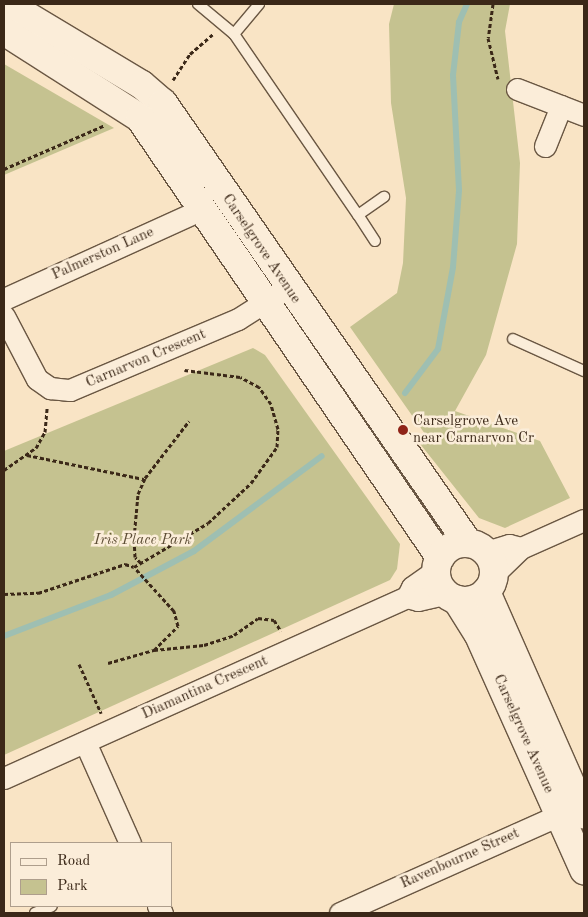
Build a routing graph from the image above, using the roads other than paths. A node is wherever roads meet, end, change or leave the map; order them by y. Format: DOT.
graph roads {
  1 [pos="7,4"];
  2 [pos="198,4"];
  3 [pos="259,4"];
  4 [pos="4,31"];
  5 [pos="234,34"];
  6 [pos="520,90"];
  7 [pos="561,106"];
  8 [pos="584,115"];
  9 [pos="546,146"];
  10 [pos="384,197"];
  11 [pos="202,209"];
  12 [pos="358,214"];
  13 [pos="375,241"];
  14 [pos="287,287"];
  15 [pos="4,299"];
  16 [pos="265,303"];
  17 [pos="4,316"];
  18 [pos="513,339"];
  19 [pos="584,371"];
  20 [pos="583,522"];
  21 [pos="483,565"];
  22 [pos="445,580"];
  23 [pos="85,742"];
  24 [pos="4,778"];
  25 [pos="575,811"];
  26 [pos="130,842"];
  27 [pos="584,870"];
  28 [pos="50,907"];
  29 [pos="35,913"];
  30 [pos="340,913"];
  1 -- 14 [label="street, Carselgrove Avenue"];
  2 -- 5 [label="lane"];
  3 -- 5 [label="lane"];
  4 -- 11 [label="street, Carselgrove Avenue"];
  5 -- 12 [label="lane"];
  6 -- 7 [label="street"];
  7 -- 8 [label="street"];
  7 -- 9 [label="street"];
  10 -- 12 [label="lane"];
  11 -- 15 [label="street, Palmerston Lane"];
  11 -- 16 [label="street, Carselgrove Avenue"];
  12 -- 13 [label="lane"];
  14 -- 16 [label="street, Carnarvon Crescent"];
  14 -- 21 [label="street, Carselgrove Avenue"];
  16 -- 17 [label="street, Carnarvon Crescent"];
  16 -- 22 [label="street, Carselgrove Avenue"];
  18 -- 19 [label="lane"];
  20 -- 21 [label="street"];
  21 -- 22 [label="street"];
  21 -- 22 [label="street"];
  21 -- 25 [label="street, Carselgrove Avenue"];
  22 -- 23 [label="street, Diamantina Crescent"];
  22 -- 25 [label="street, Carselgrove Avenue"];
  23 -- 24 [label="street, Diamantina Crescent"];
  23 -- 26 [label="street"];
  25 -- 27 [label="street, Carselgrove Avenue"];
  25 -- 30 [label="street, Ravenbourne Street"];
  28 -- 29 [label="lane"];
}
